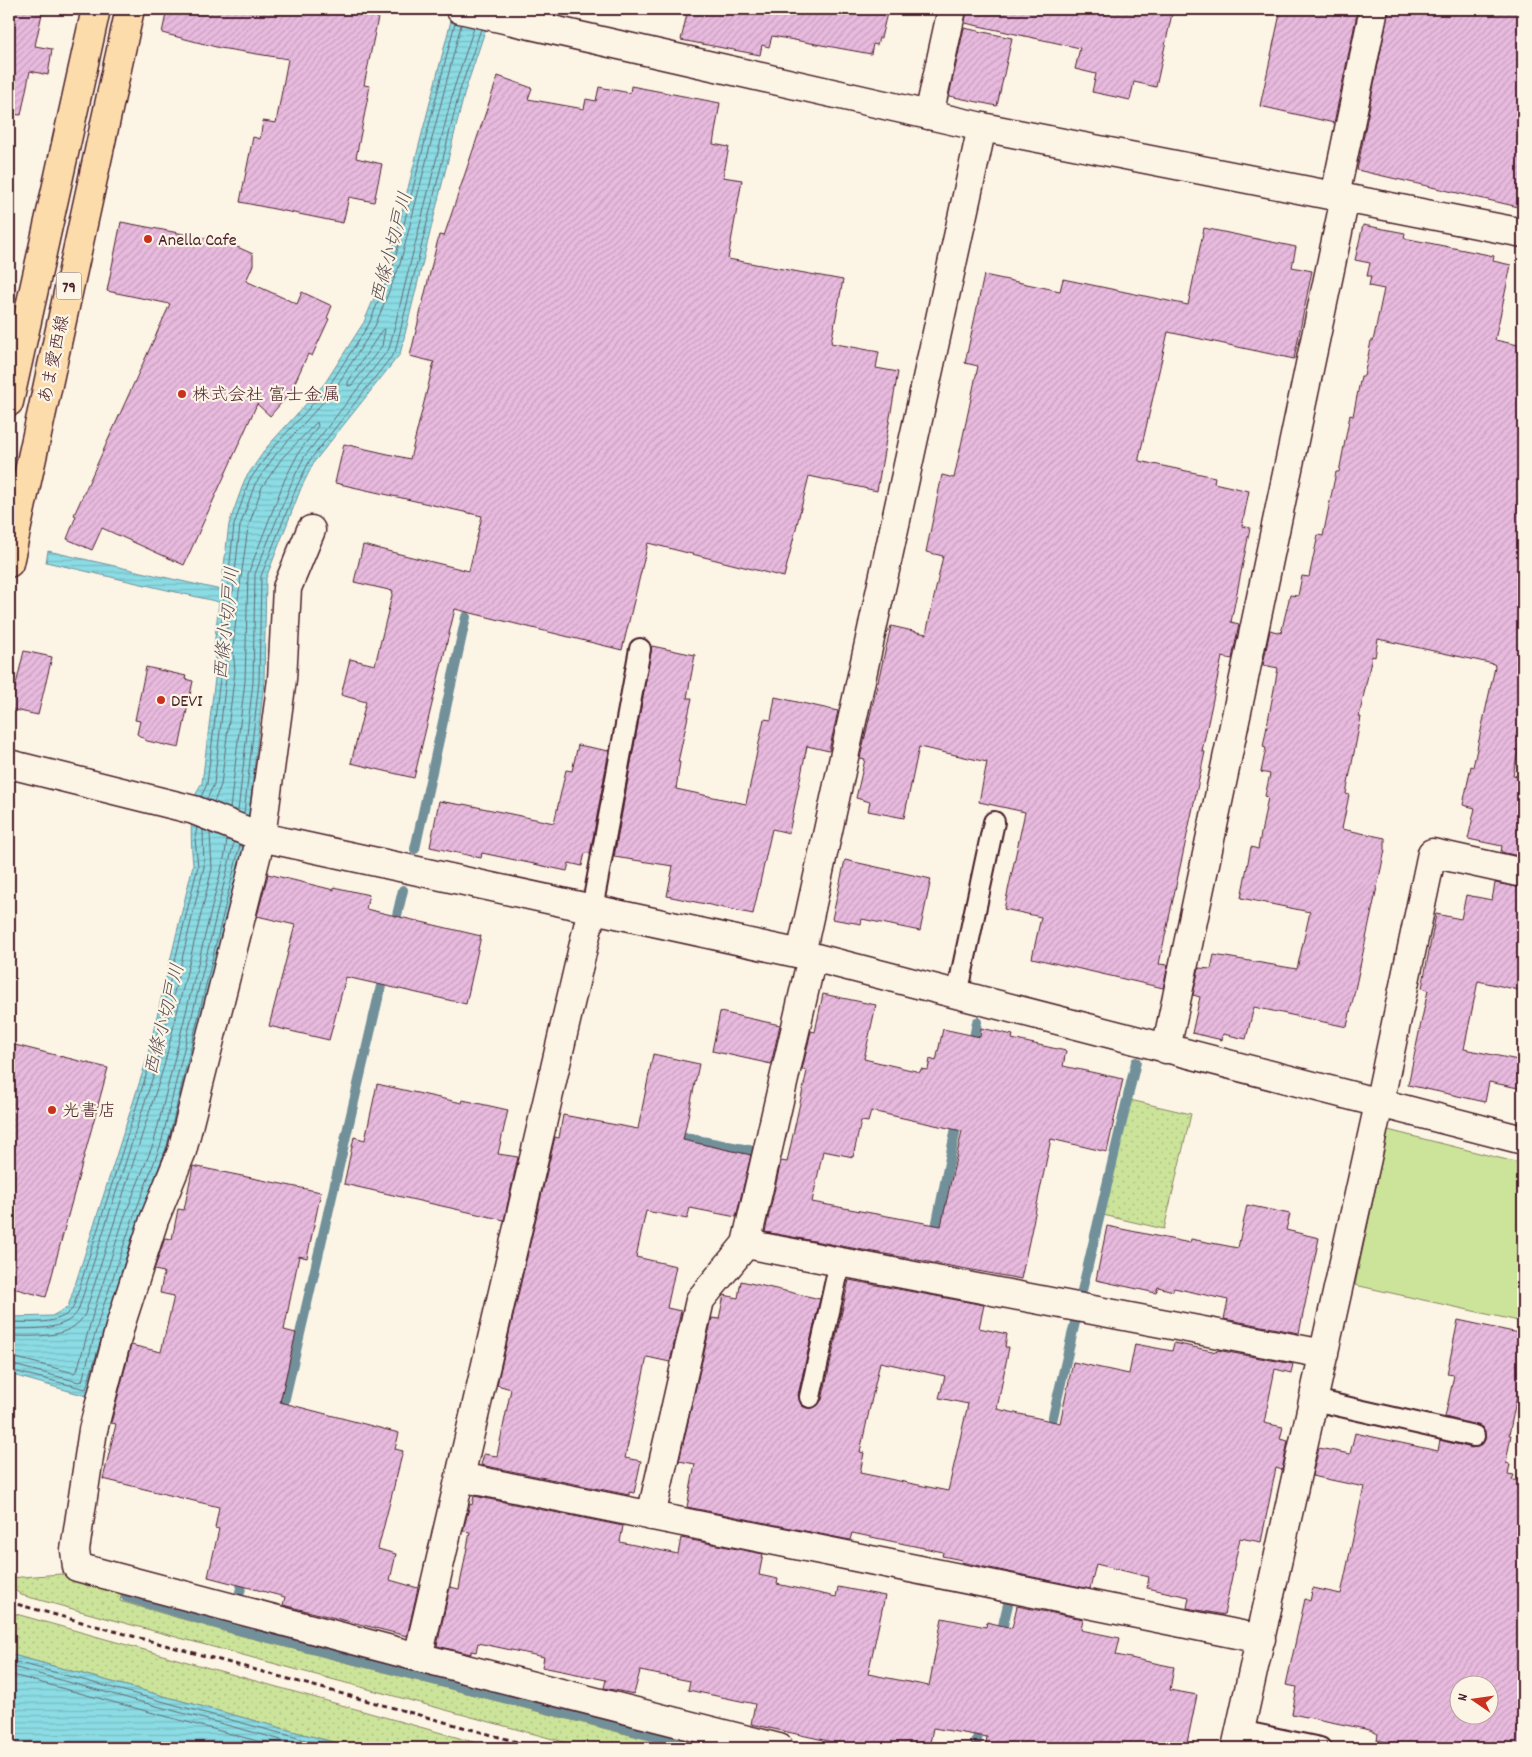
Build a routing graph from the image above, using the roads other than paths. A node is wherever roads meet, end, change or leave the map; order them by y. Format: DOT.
graph roads {
  1 [pos="96,9"];
  2 [pos="130,9"];
  3 [pos="460,9"];
  4 [pos="952,9"];
  5 [pos="1374,9"];
  6 [pos="505,15"];
  7 [pos="929,116"];
  8 [pos="982,127"];
  9 [pos="1340,197"];
  10 [pos="1523,233"];
  11 [pos="9,402"];
  12 [pos="310,530"];
  13 [pos="9,563"];
  14 [pos="640,649"];
  15 [pos="9,764"];
  16 [pos="994,822"];
  17 [pos="256,835"];
  18 [pos="1523,873"];
  19 [pos="592,909"];
  20 [pos="806,956"];
  21 [pos="957,994"];
  22 [pos="1166,1049"];
  23 [pos="1379,1104"];
  24 [pos="1523,1140"];
  25 [pos="746,1244"];
  26 [pos="840,1262"];
  27 [pos="1324,1354"];
  28 [pos="810,1397"];
  29 [pos="1314,1400"];
  30 [pos="1474,1436"];
  31 [pos="460,1476"];
  32 [pos="651,1516"];
  33 [pos="1260,1638"];
  34 [pos="418,1657"];
  35 [pos="1238,1740"];
  36 [pos="779,1748"];
  37 [pos="1320,1748"];
  1 -- 11 [label="main road, あま愛西線 / 79"];
  2 -- 13 [label="main road, あま愛西線 / 79"];
  3 -- 6 [label="street"];
  4 -- 7 [label="street"];
  5 -- 9 [label="street"];
  6 -- 7 [label="street"];
  7 -- 8 [label="street"];
  8 -- 9 [label="street"];
  8 -- 20 [label="street"];
  9 -- 10 [label="street"];
  9 -- 22 [label="street"];
  12 -- 17 [label="street"];
  14 -- 19 [label="lane"];
  15 -- 17 [label="street"];
  16 -- 21 [label="lane"];
  17 -- 19 [label="street"];
  17 -- 34 [label="street"];
  18 -- 23 [label="street"];
  19 -- 20 [label="street"];
  19 -- 31 [label="street"];
  20 -- 21 [label="street"];
  20 -- 25 [label="street"];
  21 -- 22 [label="street"];
  22 -- 23 [label="street"];
  23 -- 24 [label="street"];
  23 -- 27 [label="street"];
  25 -- 26 [label="street"];
  25 -- 32 [label="street"];
  26 -- 27 [label="street"];
  26 -- 28 [label="lane"];
  27 -- 29 [label="street"];
  29 -- 30 [label="lane"];
  29 -- 33 [label="street"];
  31 -- 32 [label="street"];
  31 -- 34 [label="street"];
  32 -- 33 [label="street"];
  33 -- 35 [label="street"];
  34 -- 36 [label="street"];
  35 -- 37 [label="lane"];
}
